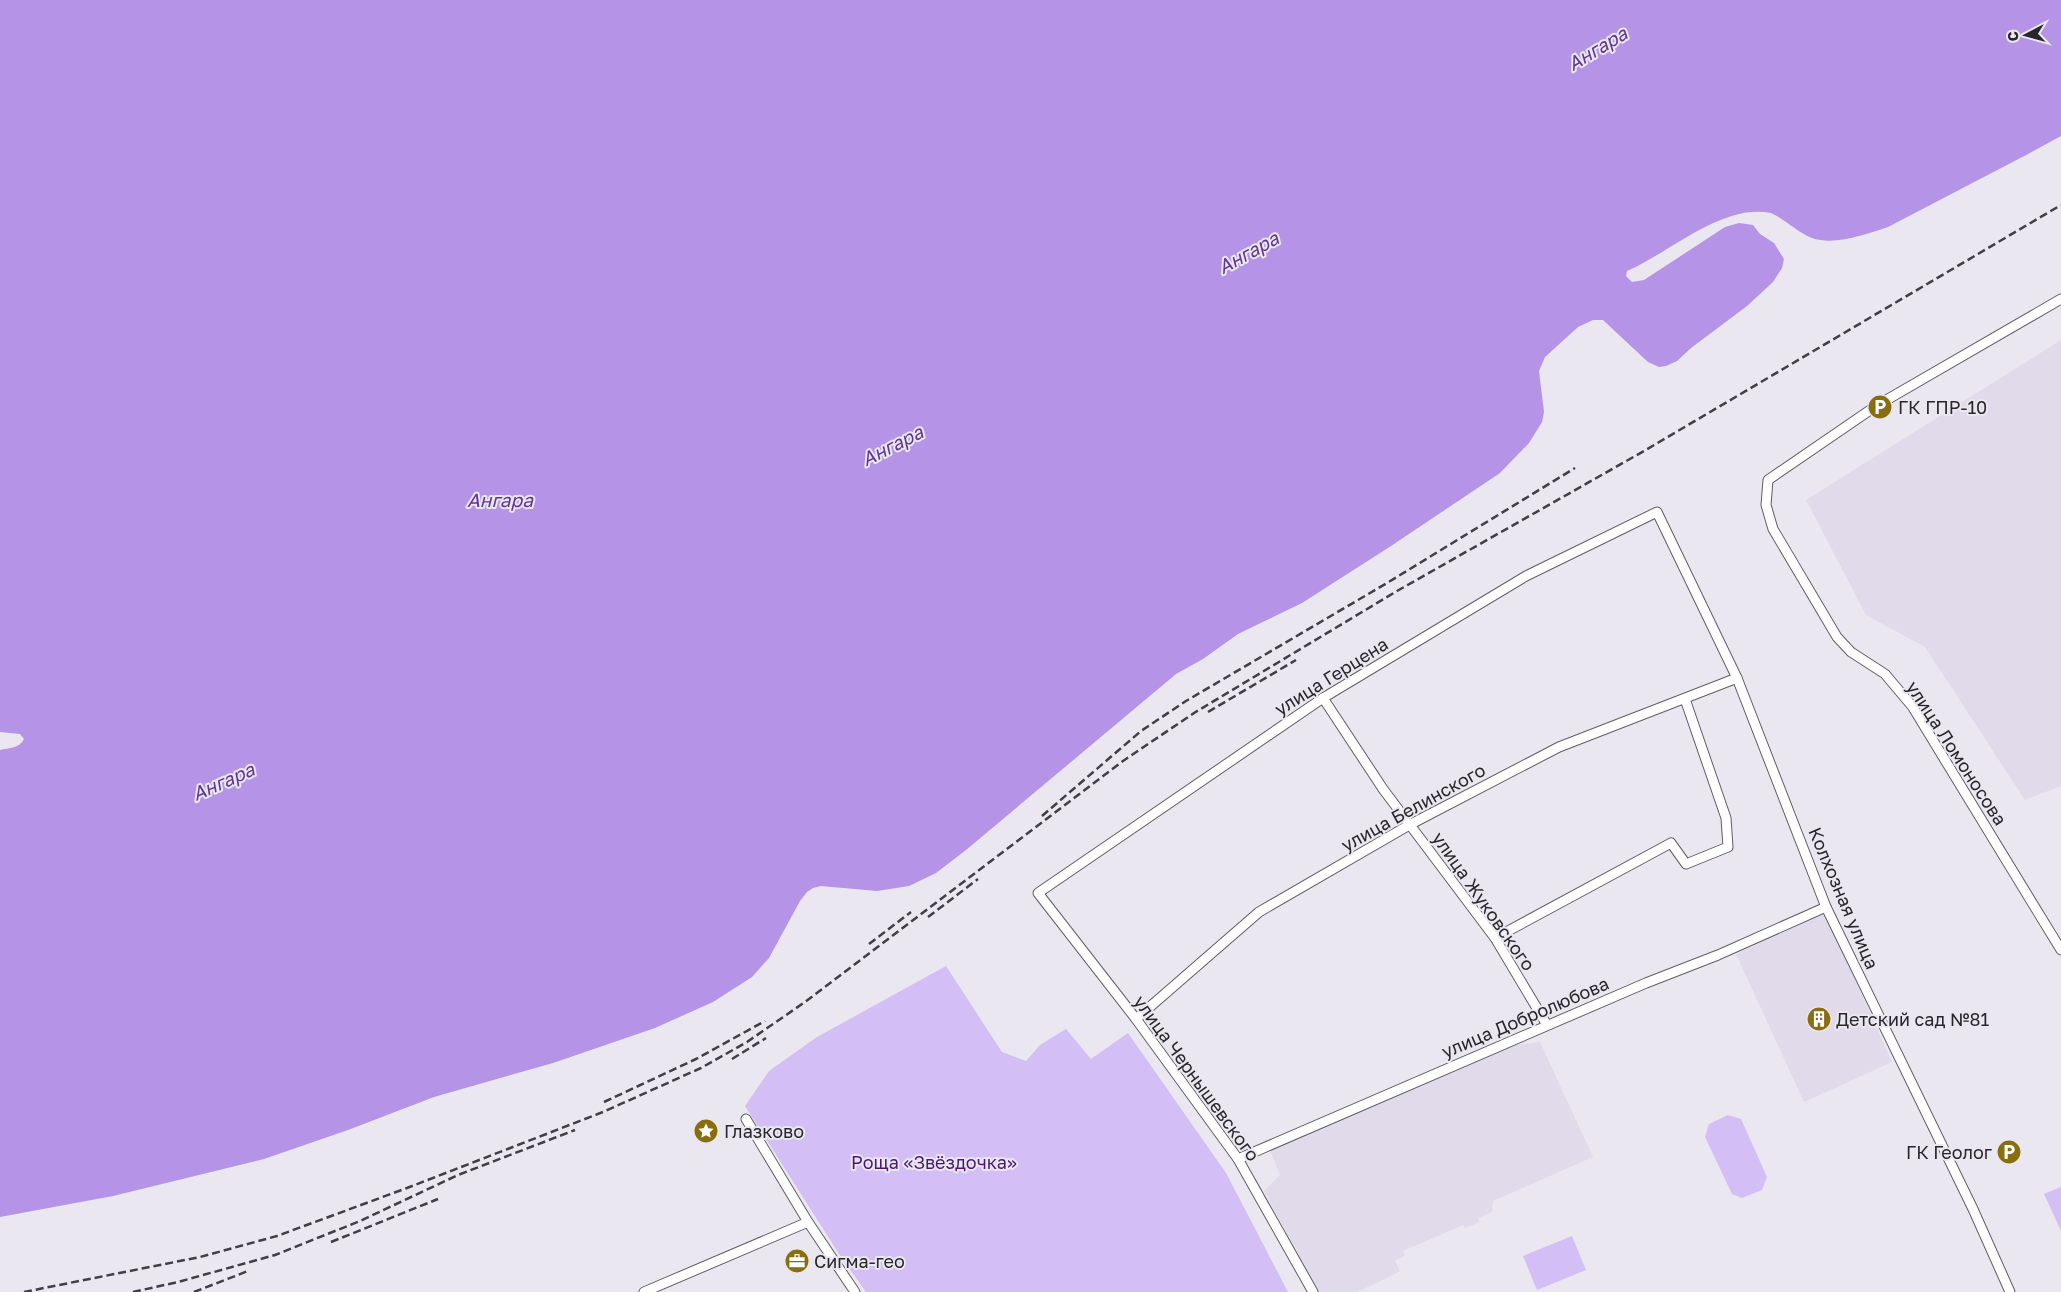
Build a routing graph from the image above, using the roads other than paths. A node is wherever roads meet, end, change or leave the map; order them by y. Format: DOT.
graph roads {
  1 [pos="2061,299"];
  2 [pos="1657,512"];
  3 [pos="1738,678"];
  4 [pos="1323,698"];
  5 [pos="1685,698"];
  6 [pos="1411,824"];
  7 [pos="1038,893"];
  8 [pos="1826,907"];
  9 [pos="1495,938"];
  10 [pos="2061,950"];
  11 [pos="1136,1019"];
  12 [pos="1548,1026"];
  13 [pos="746,1119"];
  14 [pos="1238,1159"];
  15 [pos="808,1222"];
  16 [pos="644,1292"];
  17 [pos="854,1292"];
  18 [pos="1313,1292"];
  19 [pos="2010,1292"];
  1 -- 10 [label="street, улица Ломоносова"];
  2 -- 3 [label="street, Колхозная улица"];
  2 -- 4 [label="street, улица Герцена"];
  3 -- 5 [label="street, улица Белинского"];
  3 -- 8 [label="street, Колхозная улица"];
  4 -- 6 [label="street, улица Жуковского"];
  4 -- 7 [label="street, улица Герцена"];
  5 -- 6 [label="street, улица Белинского"];
  5 -- 9 [label="street"];
  6 -- 9 [label="street, улица Жуковского"];
  6 -- 11 [label="street, улица Белинского"];
  7 -- 11 [label="street, улица Чернышевского"];
  8 -- 12 [label="street, улица Добролюбова"];
  8 -- 19 [label="street, Колхозная улица"];
  9 -- 12 [label="street, улица Жуковского"];
  11 -- 14 [label="street, улица Чернышевского"];
  12 -- 14 [label="street, улица Добролюбова"];
  13 -- 15 [label="street"];
  14 -- 18 [label="street, улица Чернышевского"];
  15 -- 16 [label="street"];
  15 -- 17 [label="street"];
}
